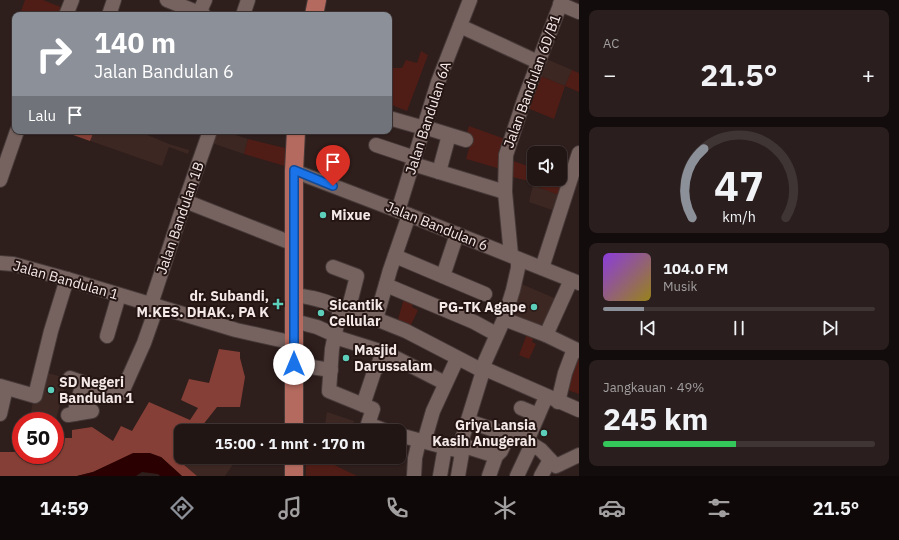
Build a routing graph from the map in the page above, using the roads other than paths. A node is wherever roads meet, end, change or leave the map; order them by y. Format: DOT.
graph roads {
  1 [pos="72,0"];
  2 [pos="167,0"];
  3 [pos="205,0"];
  4 [pos="248,0"];
  5 [pos="317,0"];
  6 [pos="470,0"];
  7 [pos="560,1"];
  8 [pos="67,12"];
  9 [pos="197,12"];
  10 [pos="202,12"];
  11 [pos="244,12"];
  12 [pos="315,12"];
  13 [pos="579,12"];
  14 [pos="460,26"];
  15 [pos="538,62"];
  16 [pos="392,119"];
  17 [pos="424,127"];
  18 [pos="14,134"];
  19 [pos="209,134"];
  20 [pos="296,134"];
  21 [pos="449,135"];
  22 [pos="466,140"];
  23 [pos="5,145"];
  24 [pos="376,145"];
  25 [pos="579,153"];
  26 [pos="414,161"];
  27 [pos="294,170"];
  28 [pos="438,172"];
  29 [pos="0,180"];
  30 [pos="505,192"];
  31 [pos="185,201"];
  32 [pos="404,213"];
  33 [pos="458,234"];
  34 [pos="294,244"];
  35 [pos="395,256"];
  36 [pos="514,257"];
  37 [pos="0,263"];
  38 [pos="333,267"];
  39 [pos="542,268"];
  40 [pos="442,276"];
  41 [pos="67,279"];
  42 [pos="575,282"];
  43 [pos="386,285"];
  44 [pos="485,294"];
  45 [pos="119,295"];
  46 [pos="294,295"];
  47 [pos="154,305"];
  48 [pos="344,310"];
  49 [pos="504,319"];
  50 [pos="376,320"];
  51 [pos="294,321"];
  52 [pos="496,334"];
  53 [pos="108,336"];
  54 [pos="335,336"];
  55 [pos="546,336"];
  56 [pos="294,343"];
  57 [pos="577,350"];
  58 [pos="383,352"];
  59 [pos="457,359"];
  60 [pos="311,367"];
  61 [pos="331,370"];
  62 [pos="483,370"];
  63 [pos="70,378"];
  64 [pos="83,383"];
  65 [pos="445,383"];
  66 [pos="3,387"];
  67 [pos="552,399"];
  68 [pos="363,405"];
  69 [pos="521,408"];
  70 [pos="579,410"];
  71 [pos="92,411"];
  72 [pos="0,414"];
  73 [pos="538,415"];
  74 [pos="468,421"];
  75 [pos="294,424"];
  76 [pos="368,424"];
  77 [pos="509,434"];
  78 [pos="406,437"];
  79 [pos="421,442"];
  80 [pos="529,442"];
  81 [pos="455,447"];
  82 [pos="579,455"];
  83 [pos="496,456"];
  84 [pos="550,460"];
  85 [pos="294,464"];
  86 [pos="294,476"];
  87 [pos="414,476"];
  88 [pos="440,476"];
  89 [pos="458,476"];
  90 [pos="489,476"];
  91 [pos="517,476"];
  92 [pos="541,476"];
  1 -- 8 [label="street"];
  2 -- 9 [label="street"];
  3 -- 10 [label="street"];
  4 -- 11 [label="street"];
  5 -- 12 [label="main road"];
  6 -- 14 [label="street, Jalan Bandulan 6A"];
  7 -- 13 [label="street"];
  7 -- 15 [label="street, Jalan Bandulan 6D/B1"];
  14 -- 15 [label="street"];
  14 -- 17 [label="street, Jalan Bandulan 6A"];
  15 -- 30 [label="street, Jalan Bandulan 6D/B1"];
  16 -- 17 [label="street"];
  17 -- 21 [label="street"];
  17 -- 26 [label="street, Jalan Bandulan 6A"];
  18 -- 23 [label="street"];
  19 -- 31 [label="street, Jalan Bandulan 1B"];
  20 -- 27 [label="main road"];
  21 -- 22 [label="street"];
  21 -- 28 [label="street"];
  23 -- 29 [label="street"];
  24 -- 26 [label="street"];
  25 -- 39 [label="street"];
  26 -- 28 [label="street"];
  26 -- 32 [label="street, Jalan Bandulan 6A"];
  27 -- 32 [label="street, Jalan Bandulan 6"];
  27 -- 34 [label="main road"];
  28 -- 30 [label="street"];
  30 -- 36 [label="street, Jalan Bandulan 6D/B1"];
  31 -- 34 [label="street"];
  31 -- 47 [label="street, Jalan Bandulan 1B"];
  32 -- 33 [label="street, Jalan Bandulan 6"];
  32 -- 35 [label="street, Jalan Bandulan 6A"];
  33 -- 36 [label="street, Jalan Bandulan 6"];
  33 -- 40 [label="street"];
  34 -- 46 [label="main road"];
  35 -- 40 [label="street"];
  35 -- 43 [label="street, Jalan Bandulan 6A"];
  36 -- 39 [label="street, Jalan Bandulan 6"];
  36 -- 49 [label="street, Jalan Bandulan 6D/B1"];
  37 -- 41 [label="street, Jalan Bandulan 1"];
  38 -- 48 [label="street"];
  39 -- 42 [label="street, Jalan Bandulan 6"];
  40 -- 44 [label="street"];
  41 -- 45 [label="street, Jalan Bandulan 1"];
  41 -- 66 [label="street"];
  42 -- 55 [label="street"];
  43 -- 50 [label="street, Jalan Bandulan 6A"];
  43 -- 52 [label="street"];
  45 -- 47 [label="street, Jalan Bandulan 1"];
  45 -- 53 [label="street"];
  46 -- 48 [label="street"];
  46 -- 51 [label="main road"];
  47 -- 56 [label="street, Jalan Bandulan 1"];
  47 -- 64 [label="street, Jalan Bandulan 1B"];
  48 -- 50 [label="street"];
  48 -- 54 [label="street"];
  49 -- 52 [label="street, Jalan Bandulan 6D/B1"];
  49 -- 55 [label="street"];
  50 -- 59 [label="street"];
  51 -- 54 [label="street"];
  51 -- 56 [label="main road"];
  52 -- 62 [label="street, Jalan Bandulan 6D/B1"];
  54 -- 58 [label="street"];
  54 -- 61 [label="street"];
  55 -- 57 [label="street"];
  56 -- 75 [label="main road"];
  57 -- 67 [label="street"];
  58 -- 65 [label="street"];
  58 -- 68 [label="street"];
  59 -- 62 [label="street"];
  59 -- 65 [label="street"];
  60 -- 61 [label="street"];
  61 -- 68 [label="street"];
  62 -- 67 [label="street"];
  62 -- 74 [label="street, Jalan Bandulan 6D/B1"];
  63 -- 64 [label="street"];
  64 -- 71 [label="street"];
  65 -- 79 [label="street"];
  66 -- 72 [label="street"];
  67 -- 70 [label="street"];
  67 -- 73 [label="street"];
  68 -- 76 [label="street"];
  69 -- 73 [label="street"];
  73 -- 80 [label="street"];
  74 -- 77 [label="street"];
  74 -- 81 [label="street, Jalan Bandulan 6D/B1"];
  77 -- 80 [label="street"];
  77 -- 83 [label="street"];
  78 -- 79 [label="street"];
  79 -- 81 [label="street"];
  79 -- 87 [label="street"];
  80 -- 84 [label="street"];
  80 -- 91 [label="street"];
  81 -- 83 [label="street"];
  81 -- 88 [label="street"];
  81 -- 89 [label="street"];
  82 -- 84 [label="street"];
  83 -- 90 [label="street"];
  84 -- 92 [label="street"];
  85 -- 86 [label="main road"];
}
